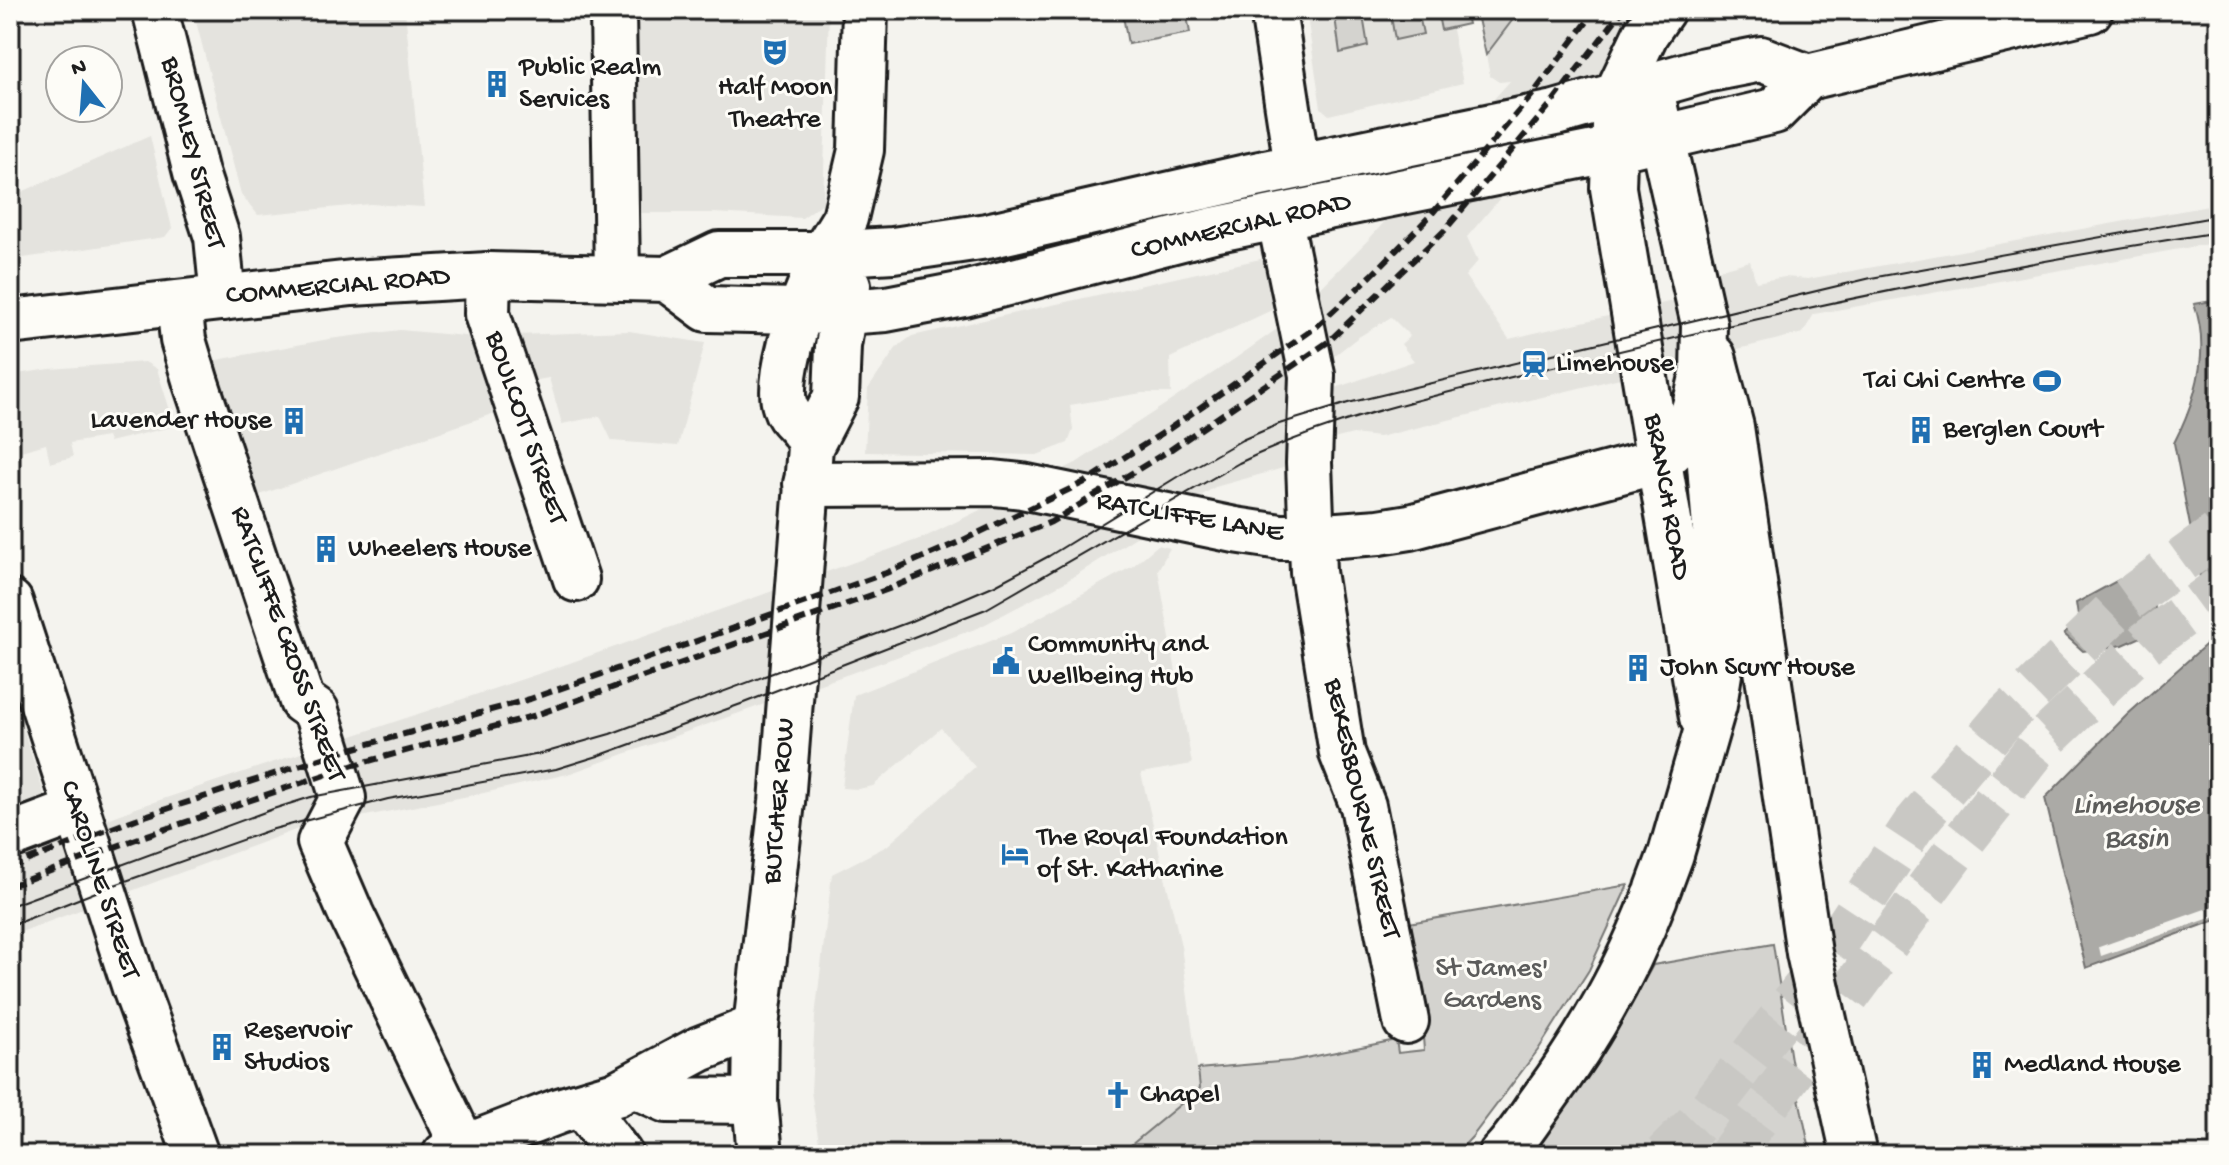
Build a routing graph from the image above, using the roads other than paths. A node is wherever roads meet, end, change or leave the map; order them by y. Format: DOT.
graph roads {
  1 [pos="155,10"];
  2 [pos="613,10"];
  3 [pos="865,10"];
  4 [pos="1273,10"];
  5 [pos="1662,10"];
  6 [pos="2090,10"];
  7 [pos="1808,77"];
  8 [pos="1633,91"];
  9 [pos="1662,138"];
  10 [pos="1614,149"];
  11 [pos="1297,166"];
  12 [pos="1275,219"];
  13 [pos="838,254"];
  14 [pos="488,275"];
  15 [pos="617,277"];
  16 [pos="667,279"];
  17 [pos="223,298"];
  18 [pos="179,303"];
  19 [pos="800,311"];
  20 [pos="843,312"];
  21 [pos="10,322"];
  22 [pos="1704,324"];
  23 [pos="1703,375"];
  24 [pos="1658,461"];
  25 [pos="808,466"];
  26 [pos="1311,537"];
  27 [pos="576,579"];
  28 [pos="1679,588"];
  29 [pos="10,602"];
  30 [pos="1724,643"];
  31 [pos="1773,706"];
  32 [pos="1705,731"];
  33 [pos="76,811"];
  34 [pos="10,836"];
  35 [pos="1406,1021"];
  36 [pos="756,1027"];
  37 [pos="636,1086"];
  38 [pos="755,1101"];
  39 [pos="582,1105"];
  40 [pos="454,1151"];
  41 [pos="196,1155"];
  42 [pos="620,1155"];
  43 [pos="760,1155"];
  44 [pos="1501,1155"];
  45 [pos="1854,1155"];
  1 -- 17 [label="main road, BROMLEY STREET"];
  2 -- 15 [label="main road"];
  3 -- 13 [label="main road"];
  4 -- 11 [label="main road"];
  5 -- 8 [label="main road"];
  6 -- 7 [label="main road"];
  7 -- 8 [label="main road, COMMERCIAL ROAD"];
  7 -- 9 [label="main road, COMMERCIAL ROAD"];
  8 -- 9 [label="main road, BRANCH ROAD"];
  8 -- 10 [label="main road, BRANCH ROAD"];
  8 -- 11 [label="main road, COMMERCIAL ROAD"];
  9 -- 10 [label="main road, COMMERCIAL ROAD"];
  9 -- 22 [label="main road, BRANCH ROAD"];
  10 -- 12 [label="main road, COMMERCIAL ROAD"];
  10 -- 24 [label="main road, BRANCH ROAD"];
  11 -- 13 [label="main road, COMMERCIAL ROAD"];
  12 -- 20 [label="main road, COMMERCIAL ROAD"];
  12 -- 26 [label="main road, BEKESBOURNE STREET"];
  13 -- 16 [label="main road, COMMERCIAL ROAD"];
  13 -- 19 [label="main road"];
  13 -- 20 [label="main road, BUTCHER ROW"];
  14 -- 15 [label="main road, COMMERCIAL ROAD"];
  14 -- 17 [label="main road, COMMERCIAL ROAD"];
  14 -- 27 [label="main road, BOULCOTT STREET"];
  15 -- 16 [label="main road, COMMERCIAL ROAD"];
  16 -- 19 [label="main road, COMMERCIAL ROAD"];
  17 -- 18 [label="main road, COMMERCIAL ROAD"];
  18 -- 21 [label="main road, COMMERCIAL ROAD"];
  18 -- 40 [label="main road, RATCLIFFE CROSS STREET"];
  19 -- 20 [label="main road, COMMERCIAL ROAD"];
  19 -- 25 [label="main road"];
  20 -- 25 [label="main road, BUTCHER ROW"];
  22 -- 23 [label="main road, BRANCH ROAD"];
  22 -- 31 [label="main road, BRANCH ROAD"];
  23 -- 24 [label="main road, RATCLIFFE LANE"];
  23 -- 30 [label="main road, BRANCH ROAD"];
  24 -- 26 [label="main road, RATCLIFFE LANE"];
  24 -- 28 [label="main road, BRANCH ROAD"];
  25 -- 26 [label="main road, RATCLIFFE LANE"];
  25 -- 36 [label="main road, BUTCHER ROW"];
  26 -- 35 [label="main road, BEKESBOURNE STREET"];
  28 -- 30 [label="main road, BRANCH ROAD"];
  28 -- 32 [label="main road"];
  29 -- 33 [label="main road, CAROLINE STREET"];
  30 -- 31 [label="main road, BRANCH ROAD"];
  30 -- 32 [label="main road"];
  31 -- 45 [label="main road, BRANCH ROAD"];
  32 -- 44 [label="main road"];
  33 -- 34 [label="main road"];
  33 -- 41 [label="main road, CAROLINE STREET"];
  36 -- 37 [label="main road"];
  36 -- 38 [label="main road, BUTCHER ROW"];
  37 -- 38 [label="main road"];
  37 -- 39 [label="main road"];
  38 -- 43 [label="main road, BUTCHER ROW"];
  39 -- 40 [label="main road"];
  39 -- 42 [label="main road"];
}
